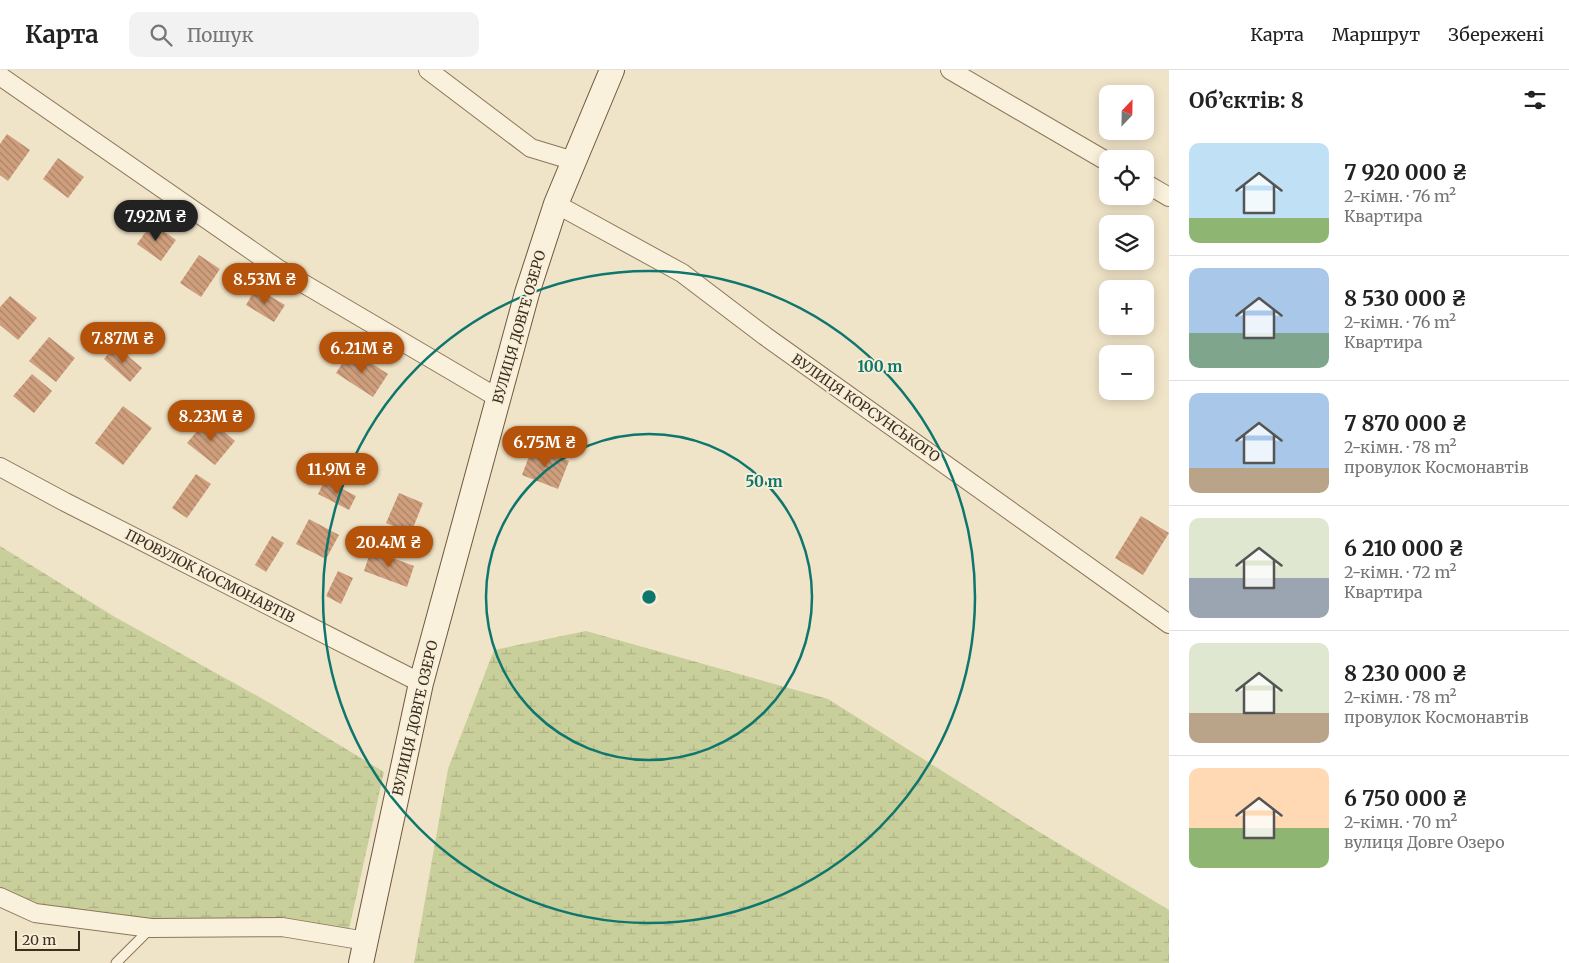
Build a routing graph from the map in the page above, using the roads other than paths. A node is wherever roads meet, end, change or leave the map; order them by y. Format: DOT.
graph roads {
  1 [pos="428,70"];
  2 [pos="612,70"];
  3 [pos="950,70"];
  4 [pos="0,76"];
  5 [pos="1099,157"];
  6 [pos="574,161"];
  7 [pos="1154,188"];
  8 [pos="1169,197"];
  9 [pos="556,204"];
  10 [pos="498,398"];
  11 [pos="0,467"];
  12 [pos="1169,624"];
  13 [pos="421,683"];
  14 [pos="0,898"];
  15 [pos="151,928"];
  16 [pos="363,952"];
  17 [pos="116,963"];
  1 -- 6 [label="street"];
  2 -- 6 [label="street, ВУЛИЦЯ ДОВГЕ ОЗЕРО"];
  3 -- 5 [label="street"];
  4 -- 10 [label="street"];
  6 -- 9 [label="street, ВУЛИЦЯ ДОВГЕ ОЗЕРО"];
  7 -- 8 [label="street"];
  9 -- 10 [label="street, ВУЛИЦЯ ДОВГЕ ОЗЕРО"];
  9 -- 12 [label="street, ВУЛИЦЯ КОРСУНСЬКОГО"];
  10 -- 13 [label="street, ВУЛИЦЯ ДОВГЕ ОЗЕРО"];
  11 -- 13 [label="street, ПРОВУЛОК КОСМОНАВТІВ"];
  13 -- 16 [label="street, ВУЛИЦЯ ДОВГЕ ОЗЕРО"];
  14 -- 15 [label="street"];
  15 -- 16 [label="street"];
  15 -- 17 [label="lane"];
}
